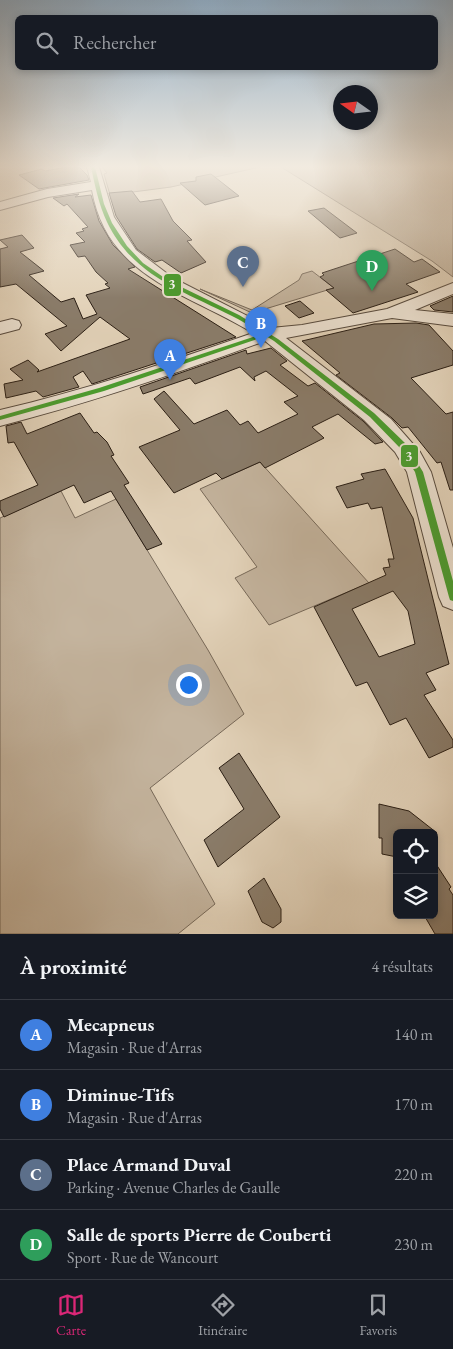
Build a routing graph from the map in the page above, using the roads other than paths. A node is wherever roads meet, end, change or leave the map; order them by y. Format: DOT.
graph roads {
  1 [pos="105,211"];
  2 [pos="453,288"];
  3 [pos="392,313"];
  4 [pos="453,320"];
  5 [pos="267,334"];
  6 [pos="0,418"];
  7 [pos="453,598"];
  1 -- 5 [label="street"];
  2 -- 3 [label="street"];
  3 -- 4 [label="street"];
  3 -- 5 [label="street"];
  5 -- 6 [label="street"];
  5 -- 7 [label="street"];
}
